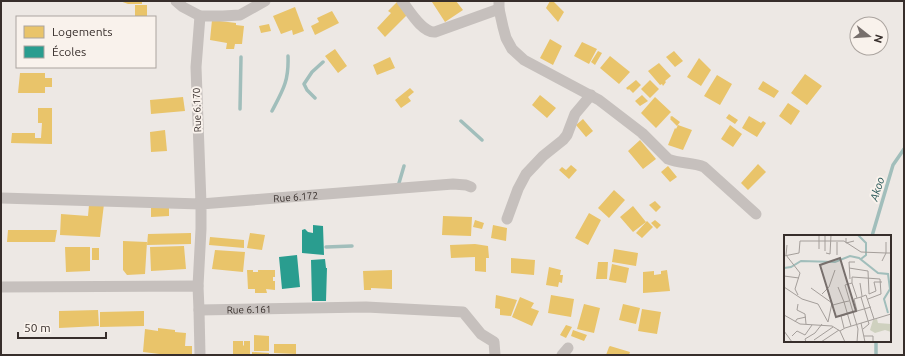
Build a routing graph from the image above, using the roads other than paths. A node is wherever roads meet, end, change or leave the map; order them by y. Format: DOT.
graph roads {
  1 [pos="176,1"];
  2 [pos="265,1"];
  3 [pos="402,1"];
  4 [pos="499,5"];
  5 [pos="200,16"];
  6 [pos="591,95"];
  7 [pos="471,187"];
  8 [pos="1,198"];
  9 [pos="201,204"];
  10 [pos="756,214"];
  11 [pos="507,218"];
  12 [pos="198,286"];
  13 [pos="1,287"];
  14 [pos="199,310"];
  15 [pos="200,355"];
  16 [pos="495,355"];
  1 -- 5 [label="street"];
  2 -- 5 [label="street"];
  3 -- 4 [label="street"];
  4 -- 6 [label="street"];
  5 -- 9 [label="street, Rue 6.170"];
  6 -- 10 [label="street"];
  6 -- 11 [label="street"];
  7 -- 9 [label="street, Rue 6.172"];
  8 -- 9 [label="street, Rue 6.172"];
  9 -- 12 [label="street"];
  12 -- 13 [label="street"];
  12 -- 14 [label="street"];
  14 -- 15 [label="street"];
  14 -- 16 [label="street, Rue 6.161"];
}
